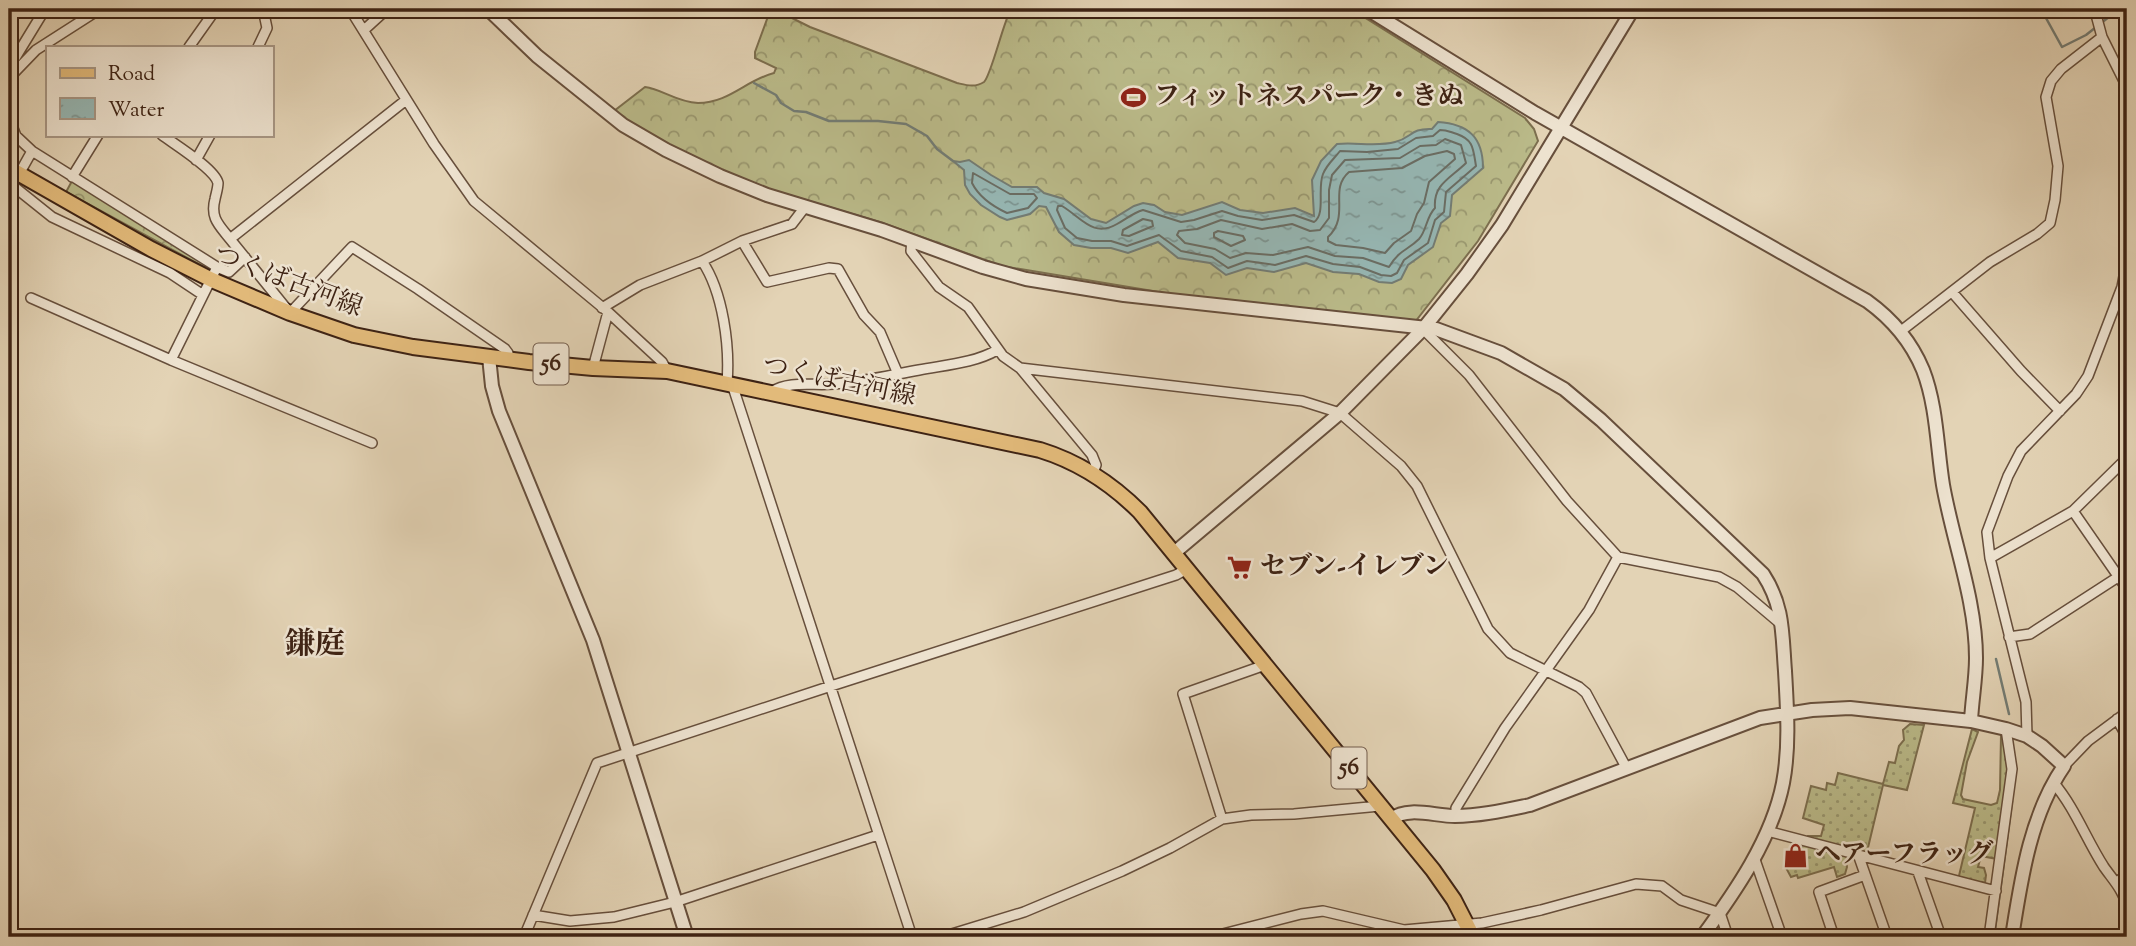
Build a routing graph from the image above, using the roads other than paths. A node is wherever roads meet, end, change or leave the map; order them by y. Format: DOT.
graph roads {
  1 [pos="45,9"];
  2 [pos="100,9"];
  3 [pos="216,9"];
  4 [pos="263,9"];
  5 [pos="350,9"];
  6 [pos="387,9"];
  7 [pos="488,9"];
  8 [pos="1367,9"];
  9 [pos="1633,9"];
  10 [pos="2098,22"];
  11 [pos="364,30"];
  12 [pos="190,46"];
  13 [pos="258,46"];
  14 [pos="9,68"];
  15 [pos="9,78"];
  16 [pos="2127,87"];
  17 [pos="406,100"];
  18 [pos="9,118"];
  19 [pos="1562,129"];
  20 [pos="96,136"];
  21 [pos="164,136"];
  22 [pos="209,136"];
  23 [pos="32,151"];
  24 [pos="196,160"];
  25 [pos="72,177"];
  26 [pos="13,178"];
  27 [pos="805,207"];
  28 [pos="230,239"];
  29 [pos="912,240"];
  30 [pos="741,241"];
  31 [pos="245,257"];
  32 [pos="2127,260"];
  33 [pos="702,261"];
  34 [pos="214,273"];
  35 [pos="2125,283"];
  36 [pos="1952,292"];
  37 [pos="203,295"];
  38 [pos="31,298"];
  39 [pos="2127,298"];
  40 [pos="2116,302"];
  41 [pos="605,310"];
  42 [pos="290,313"];
  43 [pos="1423,328"];
  44 [pos="1901,331"];
  45 [pos="997,350"];
  46 [pos="489,357"];
  47 [pos="508,359"];
  48 [pos="172,360"];
  49 [pos="593,368"];
  50 [pos="1020,368"];
  51 [pos="667,371"];
  52 [pos="898,374"];
  53 [pos="729,383"];
  54 [pos="769,393"];
  55 [pos="2060,411"];
  56 [pos="1340,413"];
  57 [pos="372,443"];
  58 [pos="2127,458"];
  59 [pos="1093,473"];
  60 [pos="2073,511"];
  61 [pos="1174,553"];
  62 [pos="1618,557"];
  63 [pos="1990,558"];
  64 [pos="1187,569"];
  65 [pos="2118,577"];
  66 [pos="2127,589"];
  67 [pos="1782,625"];
  68 [pos="2009,637"];
  69 [pos="1265,665"];
  70 [pos="1547,671"];
  71 [pos="831,686"];
  72 [pos="1787,712"];
  73 [pos="2127,712"];
  74 [pos="2117,719"];
  75 [pos="1971,721"];
  76 [pos="2006,729"];
  77 [pos="2027,736"];
  78 [pos="2127,737"];
  79 [pos="628,752"];
  80 [pos="2064,766"];
  81 [pos="1627,769"];
  82 [pos="2053,782"];
  83 [pos="1380,806"];
  84 [pos="1456,816"];
  85 [pos="1222,819"];
  86 [pos="1391,819"];
  87 [pos="1767,831"];
  88 [pos="878,835"];
  89 [pos="1754,855"];
  90 [pos="1859,857"];
  91 [pos="1918,872"];
  92 [pos="1865,875"];
  93 [pos="2127,876"];
  94 [pos="2117,882"];
  95 [pos="1996,891"];
  96 [pos="675,902"];
  97 [pos="1720,913"];
  98 [pos="533,915"];
  99 [pos="2015,920"];
  100 [pos="1470,930"];
  101 [pos="1424,933"];
  102 [pos="1223,935"];
  103 [pos="524,937"];
  104 [pos="687,937"];
  105 [pos="912,937"];
  106 [pos="942,937"];
  107 [pos="1211,937"];
  108 [pos="1702,937"];
  109 [pos="1728,937"];
  110 [pos="1782,937"];
  111 [pos="1834,937"];
  112 [pos="1887,937"];
  113 [pos="1941,937"];
  114 [pos="1989,937"];
  115 [pos="2006,937"];
  116 [pos="2012,937"];
  117 [pos="2124,937"];
  1 -- 14 [label="street"];
  2 -- 15 [label="street"];
  3 -- 12 [label="street"];
  4 -- 13 [label="street"];
  5 -- 11 [label="street"];
  6 -- 11 [label="street"];
  7 -- 27 [label="street"];
  8 -- 19 [label="street"];
  9 -- 19 [label="street"];
  10 -- 16 [label="street"];
  10 -- 36 [label="street"];
  11 -- 17 [label="street"];
  17 -- 28 [label="street"];
  17 -- 41 [label="street"];
  18 -- 23 [label="street"];
  19 -- 43 [label="street"];
  19 -- 44 [label="street"];
  20 -- 25 [label="street"];
  21 -- 24 [label="street"];
  22 -- 24 [label="street"];
  23 -- 25 [label="street"];
  23 -- 26 [label="street"];
  24 -- 28 [label="street"];
  25 -- 34 [label="street"];
  26 -- 34 [label="main road, つくば古河線 / 56"];
  26 -- 37 [label="street"];
  27 -- 29 [label="street"];
  27 -- 30 [label="street"];
  28 -- 31 [label="street"];
  29 -- 43 [label="street"];
  29 -- 45 [label="street"];
  30 -- 33 [label="street"];
  30 -- 52 [label="street"];
  31 -- 34 [label="street"];
  31 -- 42 [label="street"];
  32 -- 35 [label="street"];
  33 -- 41 [label="street"];
  33 -- 53 [label="street"];
  34 -- 37 [label="street"];
  34 -- 42 [label="main road, つくば古河線 / 56"];
  35 -- 40 [label="street"];
  36 -- 44 [label="street"];
  36 -- 55 [label="street"];
  37 -- 48 [label="street"];
  38 -- 48 [label="street"];
  39 -- 40 [label="street"];
  40 -- 55 [label="street"];
  41 -- 49 [label="street"];
  41 -- 51 [label="street"];
  42 -- 46 [label="main road, つくば古河線 / 56"];
  42 -- 47 [label="street"];
  43 -- 56 [label="street"];
  43 -- 62 [label="street"];
  43 -- 67 [label="street"];
  44 -- 75 [label="street"];
  45 -- 50 [label="street"];
  45 -- 52 [label="street"];
  46 -- 47 [label="main road, つくば古河線 / 56"];
  46 -- 79 [label="street"];
  47 -- 49 [label="main road, つくば古河線 / 56"];
  48 -- 57 [label="street"];
  49 -- 51 [label="main road, つくば古河線 / 56"];
  50 -- 56 [label="street"];
  50 -- 59 [label="street"];
  51 -- 53 [label="main road, つくば古河線 / 56"];
  52 -- 54 [label="street"];
  53 -- 54 [label="main road, つくば古河線 / 56"];
  53 -- 71 [label="street"];
  54 -- 59 [label="main road, つくば古河線 / 56"];
  55 -- 63 [label="street"];
  56 -- 61 [label="street"];
  56 -- 70 [label="street"];
  58 -- 60 [label="street"];
  59 -- 61 [label="main road, つくば古河線 / 56"];
  60 -- 63 [label="street"];
  60 -- 65 [label="street"];
  61 -- 64 [label="main road, つくば古河線 / 56"];
  62 -- 67 [label="street"];
  62 -- 70 [label="street"];
  63 -- 68 [label="street"];
  64 -- 69 [label="main road, つくば古河線 / 56"];
  64 -- 71 [label="street"];
  65 -- 66 [label="street"];
  65 -- 68 [label="street"];
  67 -- 72 [label="street"];
  68 -- 77 [label="street"];
  69 -- 83 [label="main road, つくば古河線 / 56"];
  69 -- 85 [label="street"];
  70 -- 81 [label="street"];
  70 -- 84 [label="street"];
  71 -- 79 [label="street"];
  71 -- 88 [label="street"];
  72 -- 75 [label="street"];
  72 -- 81 [label="street"];
  72 -- 87 [label="street"];
  73 -- 74 [label="street"];
  74 -- 78 [label="street"];
  74 -- 80 [label="street"];
  75 -- 76 [label="street"];
  76 -- 77 [label="street"];
  76 -- 95 [label="street"];
  77 -- 80 [label="street"];
  79 -- 96 [label="street"];
  79 -- 98 [label="street"];
  80 -- 82 [label="street"];
  81 -- 84 [label="street"];
  82 -- 94 [label="street"];
  82 -- 99 [label="street"];
  83 -- 85 [label="street"];
  83 -- 86 [label="main road, つくば古河線 / 56"];
  84 -- 86 [label="street"];
  85 -- 106 [label="street"];
  86 -- 100 [label="main road, つくば古河線 / 56"];
  87 -- 89 [label="street"];
  87 -- 90 [label="street"];
  88 -- 96 [label="street"];
  88 -- 105 [label="street"];
  89 -- 97 [label="street"];
  89 -- 110 [label="street"];
  90 -- 91 [label="street"];
  90 -- 92 [label="street"];
  91 -- 95 [label="street"];
  91 -- 113 [label="street"];
  92 -- 111 [label="street"];
  92 -- 112 [label="street"];
  93 -- 94 [label="street"];
  94 -- 117 [label="street"];
  95 -- 114 [label="street"];
  96 -- 98 [label="street"];
  96 -- 104 [label="street"];
  97 -- 100 [label="street"];
  97 -- 108 [label="street"];
  97 -- 109 [label="street"];
  98 -- 103 [label="street"];
  99 -- 115 [label="street"];
  99 -- 116 [label="street"];
  100 -- 101 [label="street"];
  101 -- 102 [label="street"];
  102 -- 107 [label="street"];
}
